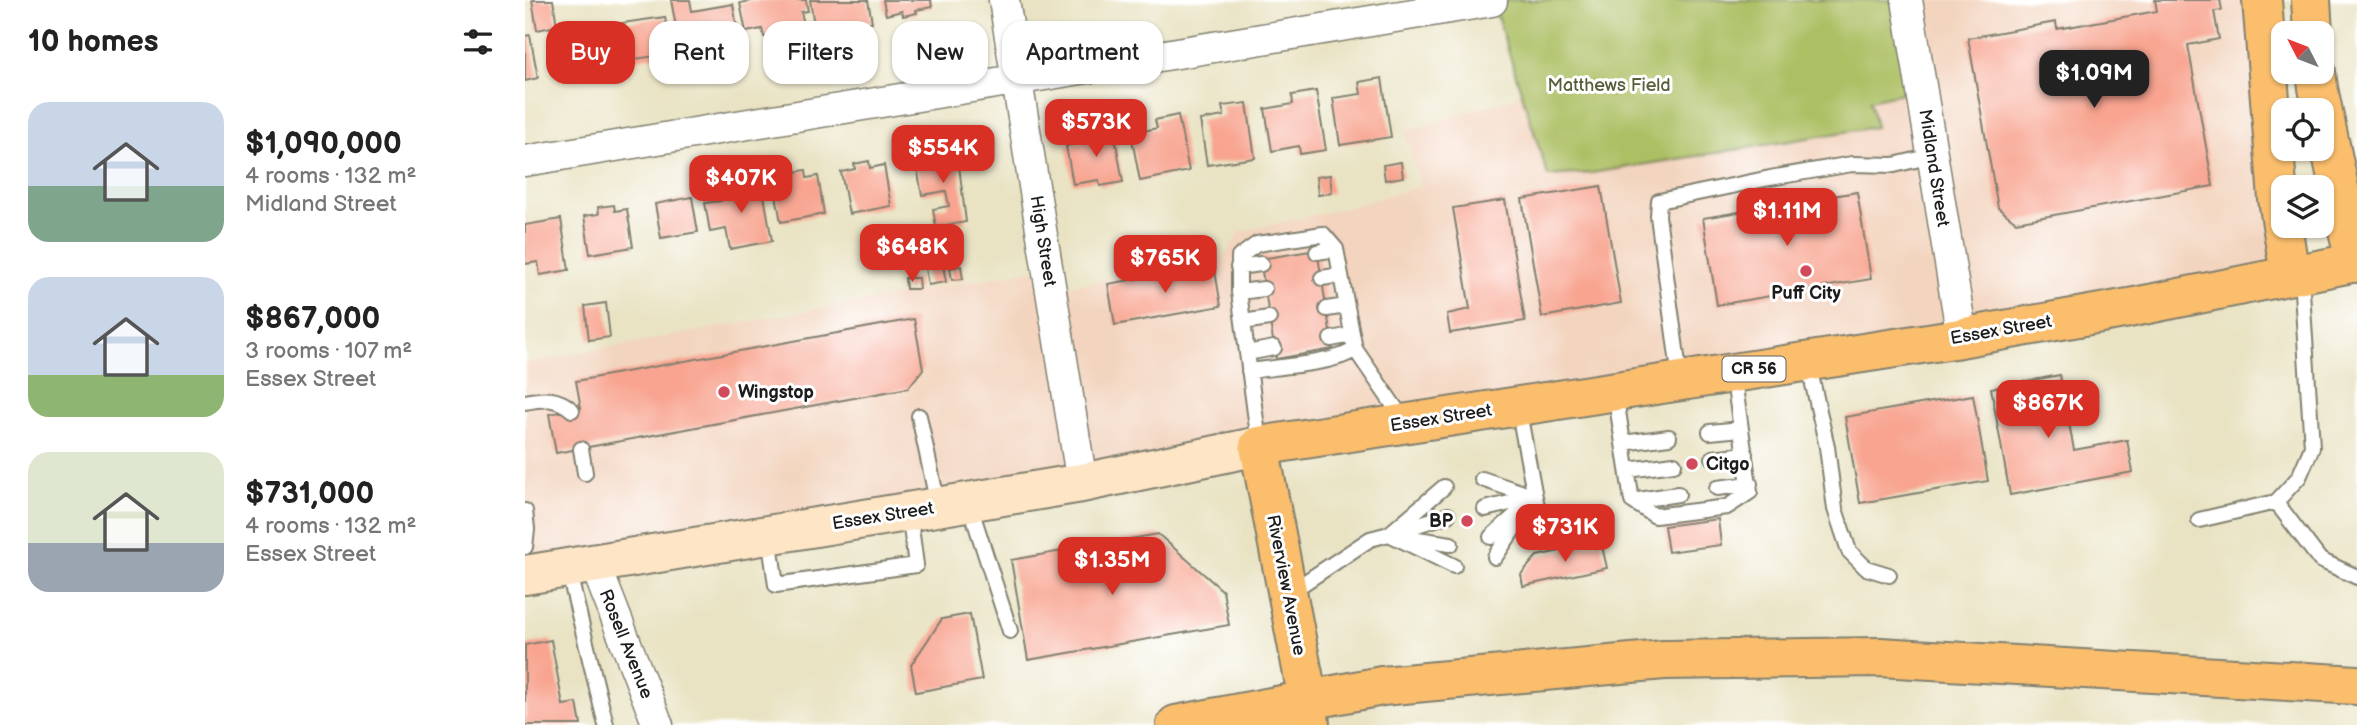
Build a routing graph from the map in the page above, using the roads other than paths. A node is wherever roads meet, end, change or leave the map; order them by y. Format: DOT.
graph roads {
  1 [pos="1004,0"];
  2 [pos="1907,0"];
  3 [pos="2262,0"];
  4 [pos="2311,0"];
  5 [pos="1492,1"];
  6 [pos="1007,21"];
  7 [pos="2312,21"];
  8 [pos="1163,55"];
  9 [pos="1002,81"];
  10 [pos="1017,84"];
  11 [pos="2318,84"];
  12 [pos="1932,156"];
  13 [pos="525,161"];
  14 [pos="1336,249"];
  15 [pos="1317,252"];
  16 [pos="2356,263"];
  17 [pos="1261,264"];
  18 [pos="1238,267"];
  19 [pos="2295,274"];
  20 [pos="1341,275"];
  21 [pos="1322,278"];
  22 [pos="1265,289"];
  23 [pos="1239,292"];
  24 [pos="1346,306"];
  25 [pos="1327,309"];
  26 [pos="1269,318"];
  27 [pos="1243,322"];
  28 [pos="1962,337"];
  29 [pos="1331,339"];
  30 [pos="1353,342"];
  31 [pos="1274,348"];
  32 [pos="1247,353"];
  33 [pos="1808,361"];
  34 [pos="1249,371"];
  35 [pos="1733,372"];
  36 [pos="1680,380"];
  37 [pos="1615,391"];
  38 [pos="525,401"];
  39 [pos="1518,406"];
  40 [pos="572,410"];
  41 [pos="919,416"];
  42 [pos="1406,423"];
  43 [pos="1741,429"];
  44 [pos="1710,432"];
  45 [pos="1669,437"];
  46 [pos="1623,443"];
  47 [pos="1259,446"];
  48 [pos="582,449"];
  49 [pos="1745,454"];
  50 [pos="1713,458"];
  51 [pos="1674,464"];
  52 [pos="1628,470"];
  53 [pos="585,473"];
  54 [pos="1482,479"];
  55 [pos="1082,483"];
  56 [pos="1750,484"];
  57 [pos="1444,486"];
  58 [pos="1717,488"];
  59 [pos="1678,494"];
  60 [pos="1535,497"];
  61 [pos="1632,500"];
  62 [pos="2276,502"];
  63 [pos="938,506"];
  64 [pos="1485,509"];
  65 [pos="525,511"];
  66 [pos="1448,515"];
  67 [pos="2199,520"];
  68 [pos="1389,534"];
  69 [pos="768,535"];
  70 [pos="1491,537"];
  71 [pos="1545,540"];
  72 [pos="1451,544"];
  73 [pos="525,547"];
  74 [pos="1495,557"];
  75 [pos="581,566"];
  76 [pos="1454,566"];
  77 [pos="525,575"];
  78 [pos="1889,575"];
  79 [pos="2357,578"];
  80 [pos="1287,594"];
  81 [pos="1010,631"];
  82 [pos="2357,685"];
  83 [pos="1309,713"];
  84 [pos="606,725"];
  85 [pos="658,725"];
  86 [pos="1176,725"];
  1 -- 6 [label="street, High Street"];
  2 -- 12 [label="street, Midland Street"];
  3 -- 19 [label="main road"];
  4 -- 7 [label="main road"];
  5 -- 8 [label="street"];
  9 -- 13 [label="street"];
  10 -- 55 [label="street, High Street"];
  11 -- 16 [label="main road"];
  12 -- 28 [label="street, Midland Street"];
  12 -- 36 [label="lane"];
  14 -- 15 [label="lane"];
  14 -- 18 [label="lane"];
  14 -- 20 [label="lane"];
  16 -- 19 [label="main road, Essex Street / CR 56"];
  17 -- 18 [label="lane"];
  18 -- 23 [label="lane"];
  19 -- 28 [label="main road, Essex Street / CR 56"];
  19 -- 62 [label="lane"];
  20 -- 21 [label="lane"];
  20 -- 24 [label="lane"];
  22 -- 23 [label="lane"];
  23 -- 27 [label="lane"];
  24 -- 25 [label="lane"];
  24 -- 30 [label="lane"];
  26 -- 27 [label="lane"];
  27 -- 32 [label="lane"];
  28 -- 33 [label="main road, Essex Street / CR 56"];
  29 -- 30 [label="lane"];
  30 -- 34 [label="lane"];
  30 -- 42 [label="lane"];
  31 -- 32 [label="lane"];
  32 -- 34 [label="lane"];
  33 -- 35 [label="main road, Essex Street / CR 56"];
  33 -- 78 [label="lane"];
  34 -- 47 [label="lane"];
  35 -- 36 [label="main road, Essex Street / CR 56"];
  35 -- 43 [label="lane"];
  36 -- 37 [label="main road, Essex Street / CR 56"];
  37 -- 39 [label="main road, Essex Street / CR 56"];
  37 -- 46 [label="lane"];
  38 -- 40 [label="lane"];
  39 -- 42 [label="main road, Essex Street / CR 56"];
  39 -- 60 [label="lane"];
  41 -- 63 [label="lane"];
  42 -- 47 [label="main road, Essex Street / CR 56"];
  43 -- 44 [label="lane"];
  43 -- 49 [label="lane"];
  45 -- 46 [label="lane"];
  46 -- 52 [label="lane"];
  47 -- 55 [label="main road, Essex Street / CR 56"];
  47 -- 80 [label="main road, Riverview Avenue"];
  48 -- 53 [label="lane"];
  49 -- 50 [label="lane"];
  49 -- 56 [label="lane"];
  51 -- 52 [label="lane"];
  52 -- 61 [label="lane"];
  54 -- 60 [label="lane"];
  55 -- 63 [label="main road, Essex Street / CR 56"];
  56 -- 58 [label="lane"];
  56 -- 61 [label="lane"];
  57 -- 68 [label="lane"];
  59 -- 61 [label="lane"];
  60 -- 64 [label="lane"];
  60 -- 70 [label="lane"];
  60 -- 71 [label="lane"];
  60 -- 74 [label="lane"];
  62 -- 67 [label="lane"];
  62 -- 79 [label="lane"];
  63 -- 69 [label="main road, Essex Street / CR 56"];
  63 -- 69 [label="lane"];
  63 -- 81 [label="lane"];
  65 -- 73 [label="lane"];
  66 -- 68 [label="lane"];
  68 -- 72 [label="lane"];
  68 -- 76 [label="lane"];
  68 -- 80 [label="lane"];
  69 -- 75 [label="main road, Essex Street / CR 56"];
  75 -- 77 [label="main road, Essex Street / CR 56"];
  75 -- 84 [label="lane"];
  75 -- 85 [label="street, Rosell Avenue"];
  80 -- 83 [label="main road, Riverview Avenue"];
  82 -- 83 [label="main road"];
  83 -- 86 [label="main road"];
}
